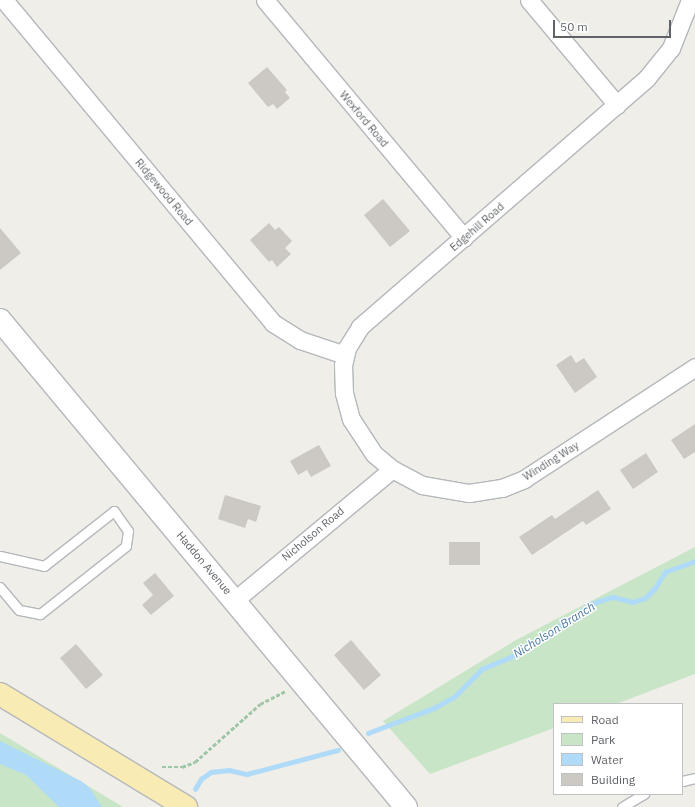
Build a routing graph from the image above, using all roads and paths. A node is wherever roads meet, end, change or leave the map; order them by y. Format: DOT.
graph roads {
  1 [pos="4,0"];
  2 [pos="265,0"];
  3 [pos="529,0"];
  4 [pos="690,0"];
  5 [pos="617,105"];
  6 [pos="464,238"];
  7 [pos="0,320"];
  8 [pos="345,355"];
  9 [pos="695,367"];
  10 [pos="392,468"];
  11 [pos="0,556"];
  12 [pos="0,587"];
  13 [pos="235,600"];
  14 [pos="291,687"];
  15 [pos="0,694"];
  16 [pos="162,767"];
  17 [pos="695,778"];
  18 [pos="683,781"];
  19 [pos="642,795"];
  20 [pos="186,807"];
  21 [pos="406,807"];
  22 [pos="622,807"];
  1 -- 8 [label="street, Ridgewood Road"];
  2 -- 6 [label="street, Wexford Road"];
  3 -- 5 [label="street"];
  4 -- 5 [label="street, Edgehill Road"];
  5 -- 6 [label="street, Edgehill Road"];
  6 -- 8 [label="street, Edgehill Road"];
  7 -- 13 [label="street, Haddon Avenue"];
  8 -- 10 [label="street, Edgehill Road"];
  9 -- 10 [label="street, Winding Way"];
  10 -- 13 [label="street, Nicholson Road"];
  11 -- 12 [label="lane"];
  13 -- 21 [label="street, Haddon Avenue"];
  14 -- 16 [label="path"];
  15 -- 20 [label="main road"];
  17 -- 18 [label="lane"];
  19 -- 22 [label="lane"];
}
